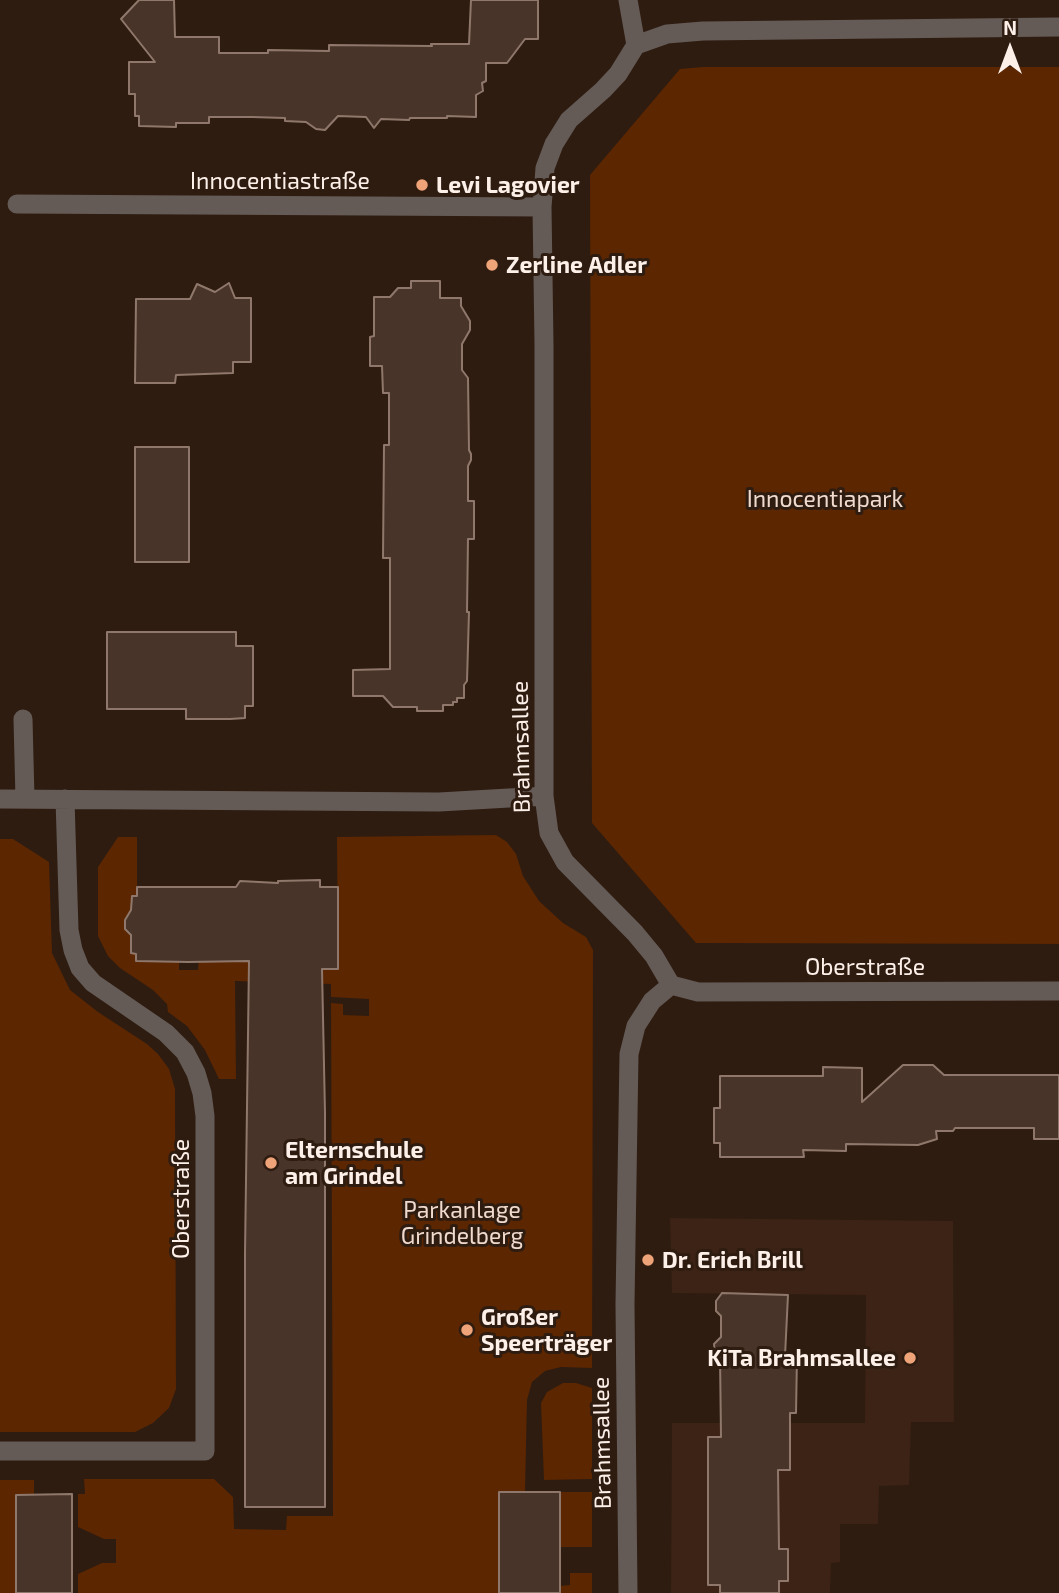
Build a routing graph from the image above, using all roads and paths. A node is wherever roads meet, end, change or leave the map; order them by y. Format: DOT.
graph roads {
  1 [pos="628,0"];
  2 [pos="1059,27"];
  3 [pos="636,45"];
  4 [pos="18,204"];
  5 [pos="542,207"];
  6 [pos="23,719"];
  7 [pos="544,796"];
  8 [pos="0,799"];
  9 [pos="25,799"];
  10 [pos="65,799"];
  11 [pos="671,985"];
  12 [pos="1059,991"];
  13 [pos="0,1451"];
  14 [pos="628,1593"];
  1 -- 3 [label="street"];
  2 -- 3 [label="street"];
  3 -- 5 [label="street, Brahmsallee"];
  4 -- 5 [label="street, Innocentiastraße"];
  5 -- 7 [label="street, Brahmsallee"];
  6 -- 9 [label="street"];
  7 -- 10 [label="street"];
  7 -- 11 [label="street, Brahmsallee"];
  8 -- 9 [label="street"];
  9 -- 10 [label="street"];
  10 -- 13 [label="street, Oberstraße"];
  11 -- 12 [label="street, Oberstraße"];
  11 -- 14 [label="street, Brahmsallee"];
}
